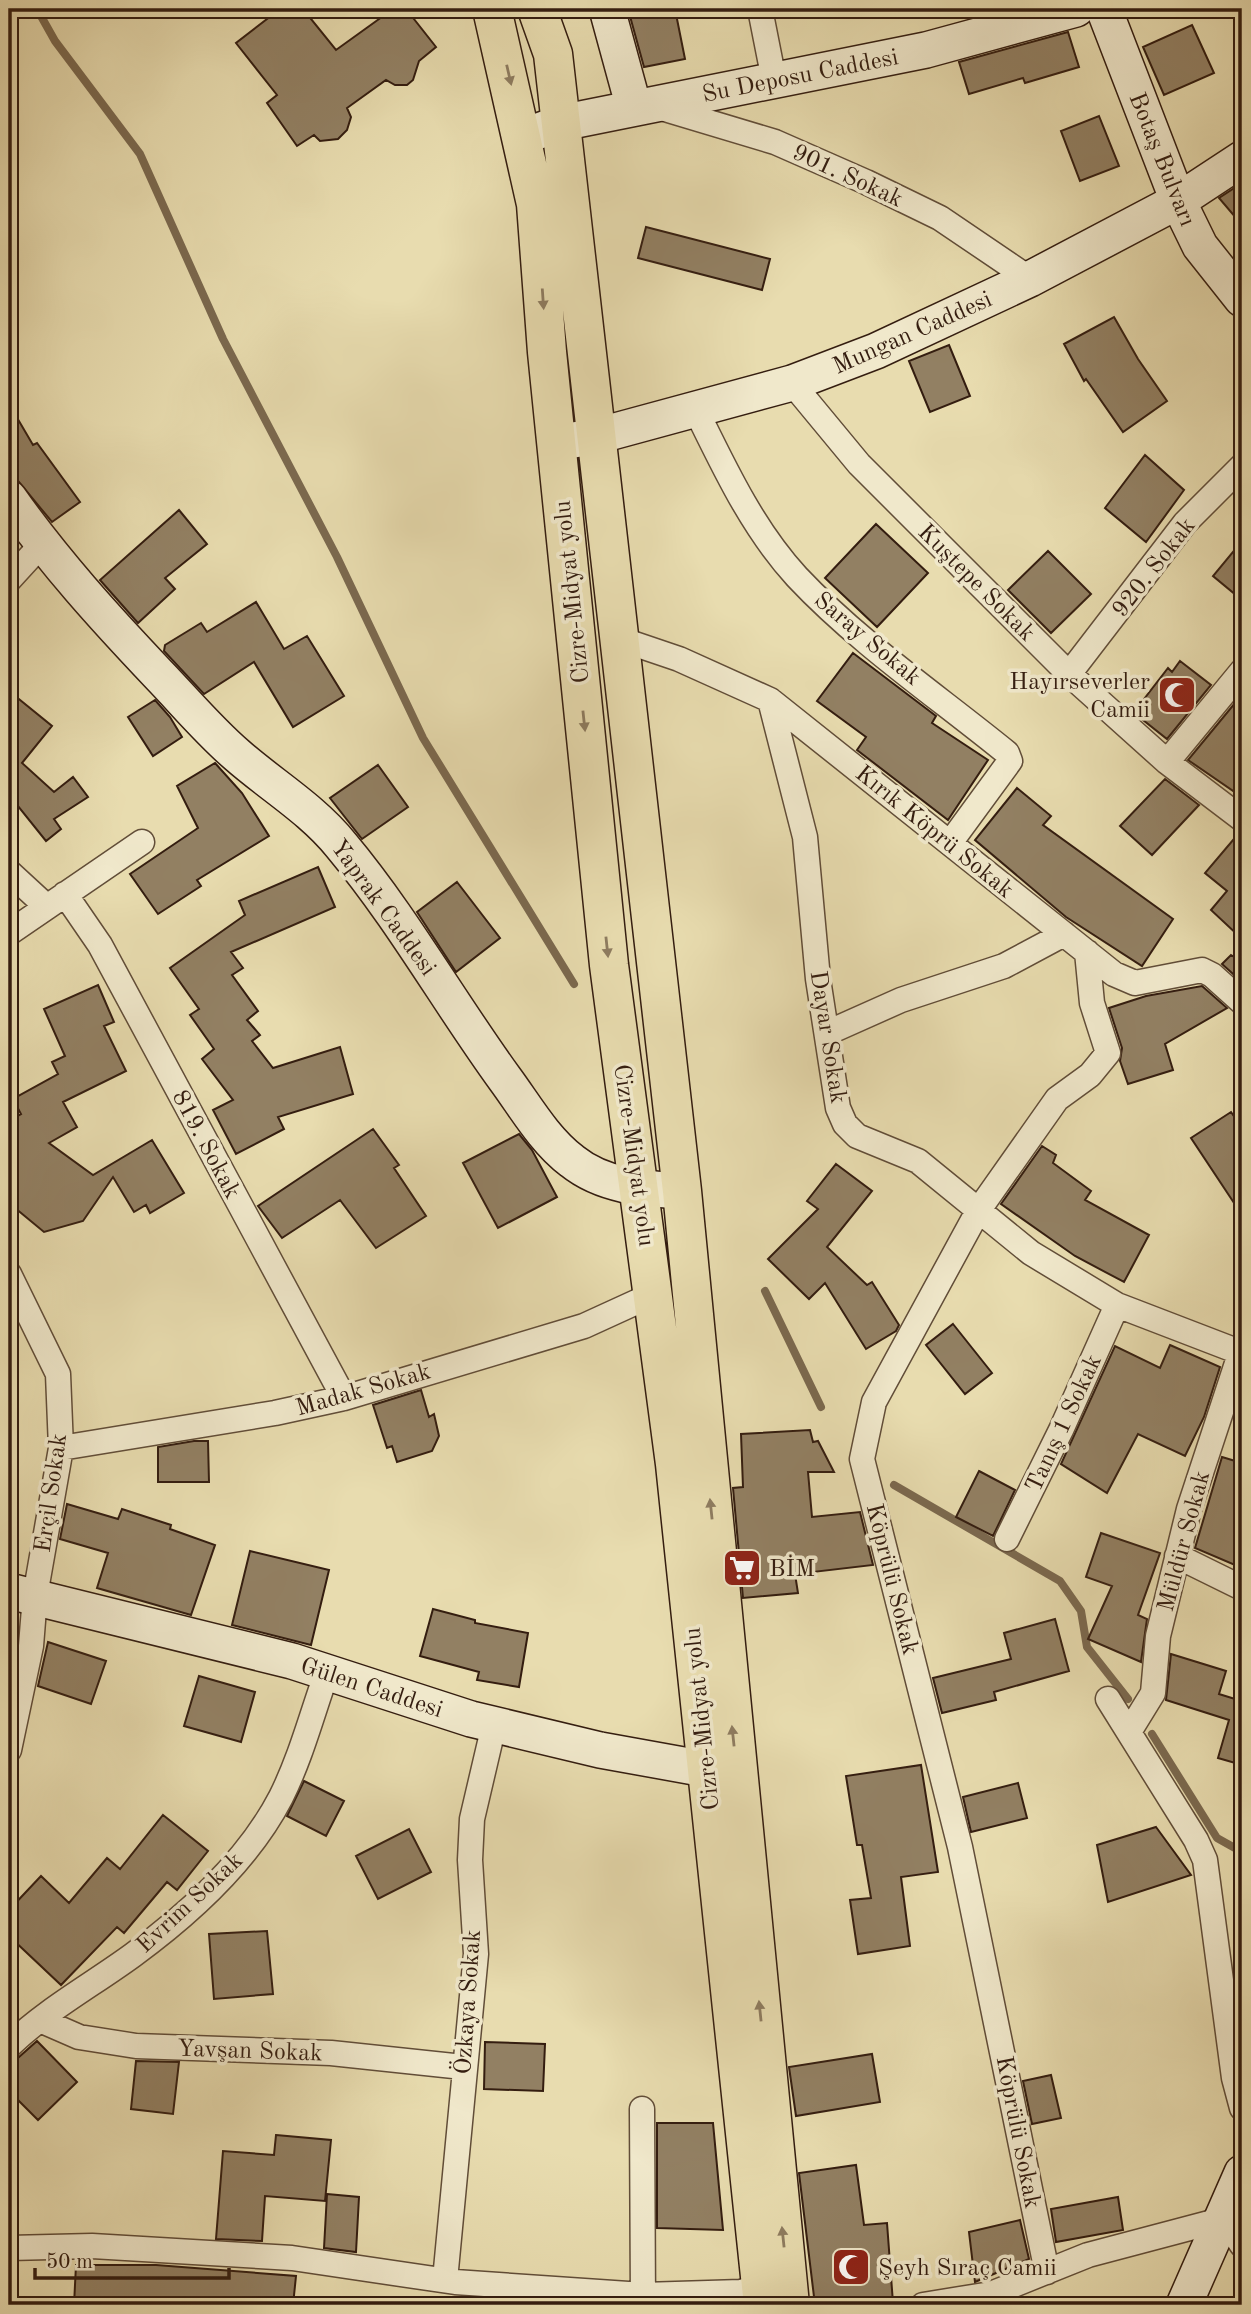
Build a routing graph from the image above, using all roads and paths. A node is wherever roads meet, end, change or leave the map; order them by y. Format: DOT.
graph roads {
  1 [pos="492,9"];
  2 [pos="537,9"];
  3 [pos="607,9"];
  4 [pos="761,9"];
  5 [pos="1076,9"];
  6 [pos="1104,9"];
  7 [pos="774,80"];
  8 [pos="642,107"];
  9 [pos="561,123"];
  10 [pos="522,137"];
  11 [pos="1242,159"];
  12 [pos="1178,201"];
  13 [pos="1030,279"];
  14 [pos="1242,299"];
  15 [pos="792,383"];
  16 [pos="695,408"];
  17 [pos="597,436"];
  18 [pos="556,443"];
  19 [pos="1242,466"];
  20 [pos="9,498"];
  21 [pos="41,545"];
  22 [pos="9,580"];
  23 [pos="620,639"];
  24 [pos="1242,671"];
  25 [pos="1069,674"];
  26 [pos="770,700"];
  27 [pos="1167,762"];
  28 [pos="1242,819"];
  29 [pos="142,842"];
  30 [pos="950,843"];
  31 [pos="9,872"];
  32 [pos="56,900"];
  33 [pos="9,933"];
  34 [pos="1064,934"];
  35 [pos="1087,952"];
  36 [pos="1242,1002"];
  37 [pos="827,1033"];
  38 [pos="640,1189"];
  39 [pos="682,1191"];
  40 [pos="978,1211"];
  41 [pos="9,1275"];
  42 [pos="654,1294"];
  43 [pos="1117,1305"];
  44 [pos="1242,1351"];
  45 [pos="344,1398"];
  46 [pos="61,1448"];
  47 [pos="1007,1539"];
  48 [pos="1177,1556"];
  49 [pos="1242,1588"];
  50 [pos="22,1594"];
  51 [pos="327,1672"];
  52 [pos="1108,1699"];
  53 [pos="494,1724"];
  54 [pos="1129,1732"];
  55 [pos="9,1750"];
  56 [pos="722,1772"];
  57 [pos="40,2020"];
  58 [pos="9,2046"];
  59 [pos="463,2067"];
  60 [pos="1242,2108"];
  61 [pos="642,2109"];
  62 [pos="1242,2173"];
  63 [pos="1233,2232"];
  64 [pos="9,2248"];
  65 [pos="1047,2272"];
  66 [pos="444,2280"];
  67 [pos="772,2299"];
  68 [pos="643,2300"];
  69 [pos="991,2300"];
  70 [pos="923,2305"];
  71 [pos="1184,2305"];
  1 -- 10 [label="highway, Cizre-Midyat yolu, one-way"];
  2 -- 9 [label="highway, Cizre-Midyat yolu"];
  3 -- 8 [label="street"];
  4 -- 7 [label="street"];
  5 -- 7 [label="street, Su Deposu Caddesi"];
  6 -- 12 [label="street, Botaş Bulvarı"];
  7 -- 8 [label="street, Su Deposu Caddesi"];
  8 -- 9 [label="street, Su Deposu Caddesi"];
  8 -- 13 [label="street, 901. Sokak"];
  9 -- 10 [label="street, Su Deposu Caddesi"];
  9 -- 17 [label="highway, Cizre-Midyat yolu"];
  10 -- 18 [label="highway, Cizre-Midyat yolu, one-way"];
  11 -- 12 [label="street, Mungan Caddesi"];
  12 -- 13 [label="street, Mungan Caddesi"];
  12 -- 14 [label="street, Botaş Bulvarı"];
  13 -- 15 [label="street, Mungan Caddesi"];
  15 -- 16 [label="street, Mungan Caddesi"];
  15 -- 25 [label="street, Kuştepe Sokak"];
  16 -- 17 [label="street, Mungan Caddesi"];
  16 -- 30 [label="street, Saray Sokak"];
  17 -- 18 [label="street, Mungan Caddesi"];
  17 -- 23 [label="highway, Cizre-Midyat yolu"];
  18 -- 38 [label="highway, Cizre-Midyat yolu, one-way"];
  19 -- 25 [label="street, 920. Sokak"];
  20 -- 21 [label="street, Yaprak Caddesi"];
  21 -- 22 [label="street"];
  21 -- 38 [label="street, Yaprak Caddesi"];
  23 -- 26 [label="street, Kırık Köprü Sokak"];
  23 -- 39 [label="highway, Cizre-Midyat yolu"];
  24 -- 27 [label="street"];
  25 -- 27 [label="street, Kuştepe Sokak"];
  26 -- 30 [label="street, Kırık Köprü Sokak"];
  26 -- 37 [label="street, Dayar Sokak"];
  27 -- 28 [label="street, Kuştepe Sokak"];
  29 -- 32 [label="street"];
  30 -- 34 [label="street, Kırık Köprü Sokak"];
  31 -- 32 [label="street, 819. Sokak"];
  32 -- 33 [label="street"];
  32 -- 45 [label="street, 819. Sokak"];
  34 -- 35 [label="street, Kırık Köprü Sokak"];
  34 -- 37 [label="street"];
  35 -- 36 [label="street, Kırık Köprü Sokak"];
  35 -- 40 [label="street, Köprülü Sokak"];
  37 -- 40 [label="street, Dayar Sokak"];
  38 -- 39 [label="street, Yaprak Caddesi"];
  38 -- 42 [label="highway, Cizre-Midyat yolu"];
  56 -- 39 [label="highway, Cizre-Midyat yolu, one-way"];
  40 -- 43 [label="street, Dayar Sokak"];
  40 -- 65 [label="street, Köprülü Sokak"];
  41 -- 46 [label="street, Erçil Sokak"];
  42 -- 45 [label="street, Madak Sokak"];
  42 -- 56 [label="highway, Cizre-Midyat yolu"];
  43 -- 44 [label="street, Dayar Sokak"];
  43 -- 47 [label="street, Tanış 1 Sokak"];
  44 -- 48 [label="street, Müldür Sokak"];
  45 -- 46 [label="street, Madak Sokak"];
  46 -- 50 [label="street, Erçil Sokak"];
  48 -- 49 [label="street"];
  48 -- 54 [label="street, Müldür Sokak"];
  50 -- 51 [label="street, Gülen Caddesi"];
  50 -- 55 [label="street, Erçil Sokak"];
  51 -- 53 [label="street, Gülen Caddesi"];
  51 -- 57 [label="street, Evrim Sokak"];
  52 -- 54 [label="street"];
  53 -- 56 [label="street, Gülen Caddesi"];
  53 -- 59 [label="street, Özkaya Sokak"];
  54 -- 60 [label="street"];
  56 -- 67 [label="highway, Cizre-Midyat yolu"];
  57 -- 58 [label="street, Evrim Sokak"];
  57 -- 59 [label="street, Yavşan Sokak"];
  59 -- 66 [label="street, Özkaya Sokak"];
  61 -- 68 [label="street"];
  62 -- 63 [label="street"];
  63 -- 65 [label="street"];
  63 -- 71 [label="street"];
  64 -- 66 [label="street"];
  65 -- 69 [label="street"];
  66 -- 68 [label="street"];
  67 -- 68 [label="street"];
  69 -- 70 [label="street"];
}
